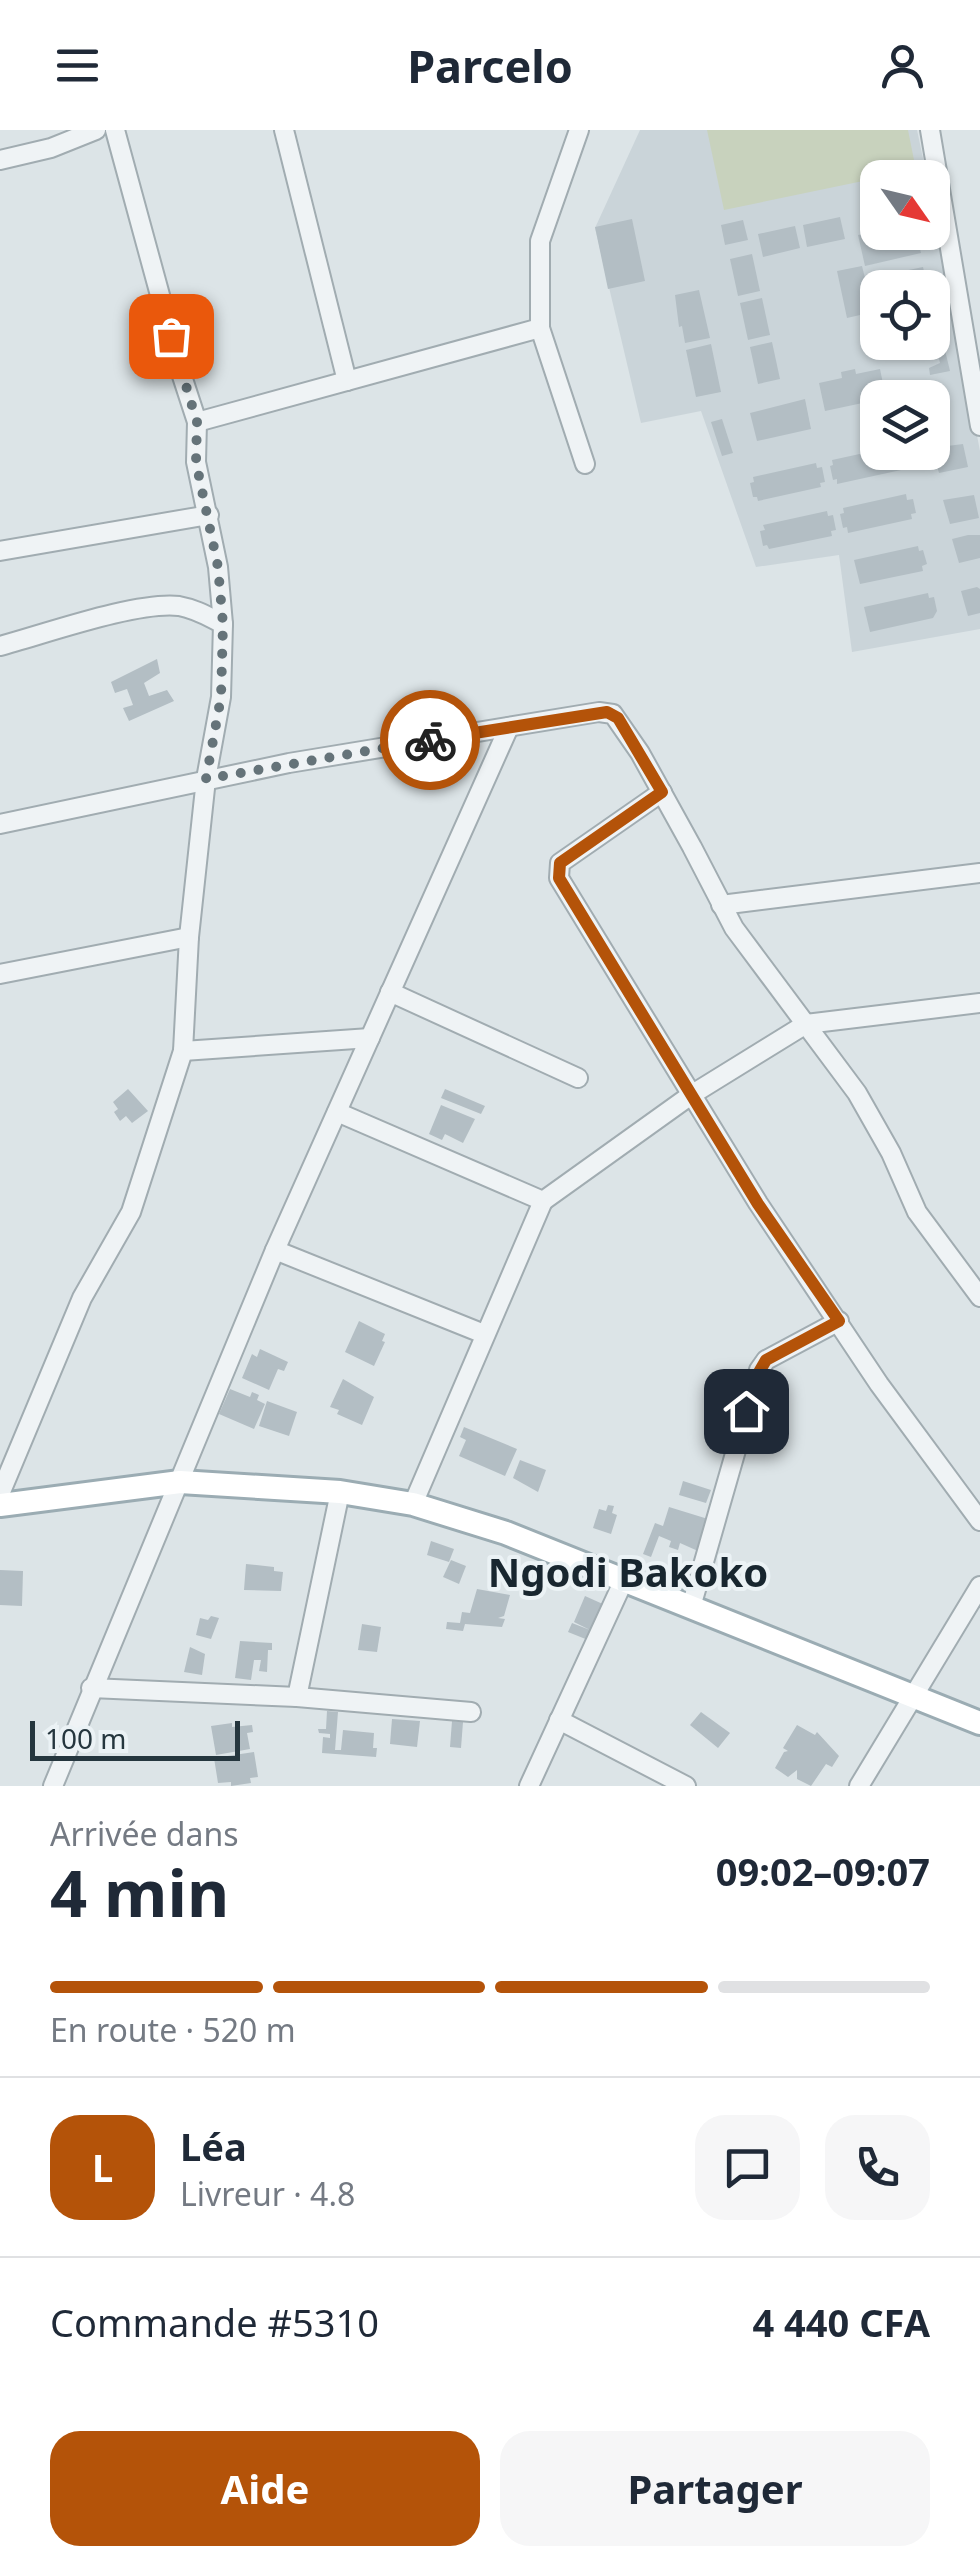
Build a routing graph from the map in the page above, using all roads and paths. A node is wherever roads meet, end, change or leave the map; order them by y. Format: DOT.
graph roads {
  1 [pos="96,130"];
  2 [pos="115,130"];
  3 [pos="284,130"];
  4 [pos="579,130"];
  5 [pos="930,130"];
  6 [pos="0,160"];
  7 [pos="972,326"];
  8 [pos="540,328"];
  9 [pos="346,381"];
  10 [pos="197,422"];
  11 [pos="980,426"];
  12 [pos="585,464"];
  13 [pos="208,516"];
  14 [pos="0,551"];
  15 [pos="223,624"];
  16 [pos="0,646"];
  17 [pos="508,727"];
  18 [pos="206,779"];
  19 [pos="662,792"];
  20 [pos="0,824"];
  21 [pos="980,873"];
  22 [pos="721,906"];
  23 [pos="189,937"];
  24 [pos="0,974"];
  25 [pos="390,992"];
  26 [pos="980,1003"];
  27 [pos="806,1024"];
  28 [pos="370,1038"];
  29 [pos="183,1051"];
  30 [pos="578,1078"];
  31 [pos="691,1095"];
  32 [pos="337,1112"];
  33 [pos="543,1201"];
  34 [pos="275,1250"];
  35 [pos="980,1297"];
  36 [pos="839,1321"];
  37 [pos="484,1334"];
  38 [pos="180,1482"];
  39 [pos="340,1492"];
  40 [pos="0,1494"];
  41 [pos="412,1504"];
  42 [pos="0,1505"];
  43 [pos="980,1521"];
  44 [pos="624,1580"];
  45 [pos="980,1586"];
  46 [pos="690,1607"];
  47 [pos="91,1688"];
  48 [pos="912,1697"];
  49 [pos="297,1698"];
  50 [pos="471,1712"];
  51 [pos="560,1720"];
  52 [pos="980,1723"];
  53 [pos="53,1786"];
  54 [pos="529,1786"];
  55 [pos="686,1786"];
  56 [pos="859,1786"];
  1 -- 6 [label="street"];
  2 -- 10 [label="street"];
  3 -- 9 [label="street"];
  4 -- 8 [label="street"];
  5 -- 7 [label="street"];
  7 -- 11 [label="street"];
  8 -- 9 [label="street"];
  8 -- 12 [label="street"];
  9 -- 10 [label="street"];
  10 -- 13 [label="street"];
  13 -- 14 [label="street"];
  13 -- 15 [label="street"];
  15 -- 16 [label="street"];
  15 -- 18 [label="street"];
  17 -- 18 [label="street"];
  17 -- 19 [label="street"];
  17 -- 25 [label="street"];
  18 -- 20 [label="street"];
  18 -- 23 [label="street"];
  19 -- 22 [label="street"];
  19 -- 31 [label="street"];
  21 -- 22 [label="street"];
  22 -- 27 [label="street"];
  23 -- 24 [label="street"];
  23 -- 29 [label="street"];
  25 -- 28 [label="street"];
  25 -- 30 [label="street"];
  26 -- 27 [label="street"];
  27 -- 31 [label="street"];
  27 -- 35 [label="street"];
  28 -- 29 [label="street"];
  28 -- 32 [label="street"];
  29 -- 40 [label="street"];
  31 -- 33 [label="street"];
  31 -- 36 [label="street"];
  32 -- 33 [label="street"];
  32 -- 34 [label="street"];
  33 -- 37 [label="street"];
  34 -- 37 [label="street"];
  34 -- 38 [label="street"];
  36 -- 43 [label="street"];
  36 -- 46 [label="street"];
  37 -- 41 [label="street"];
  38 -- 39 [label="main road"];
  38 -- 42 [label="main road"];
  38 -- 47 [label="street"];
  39 -- 41 [label="main road"];
  39 -- 49 [label="street"];
  41 -- 44 [label="main road"];
  44 -- 46 [label="main road"];
  44 -- 51 [label="street"];
  45 -- 48 [label="street"];
  46 -- 48 [label="main road"];
  47 -- 49 [label="street"];
  47 -- 53 [label="street"];
  48 -- 52 [label="main road"];
  48 -- 56 [label="street"];
  49 -- 50 [label="street"];
  51 -- 54 [label="street"];
  51 -- 55 [label="street"];
}
